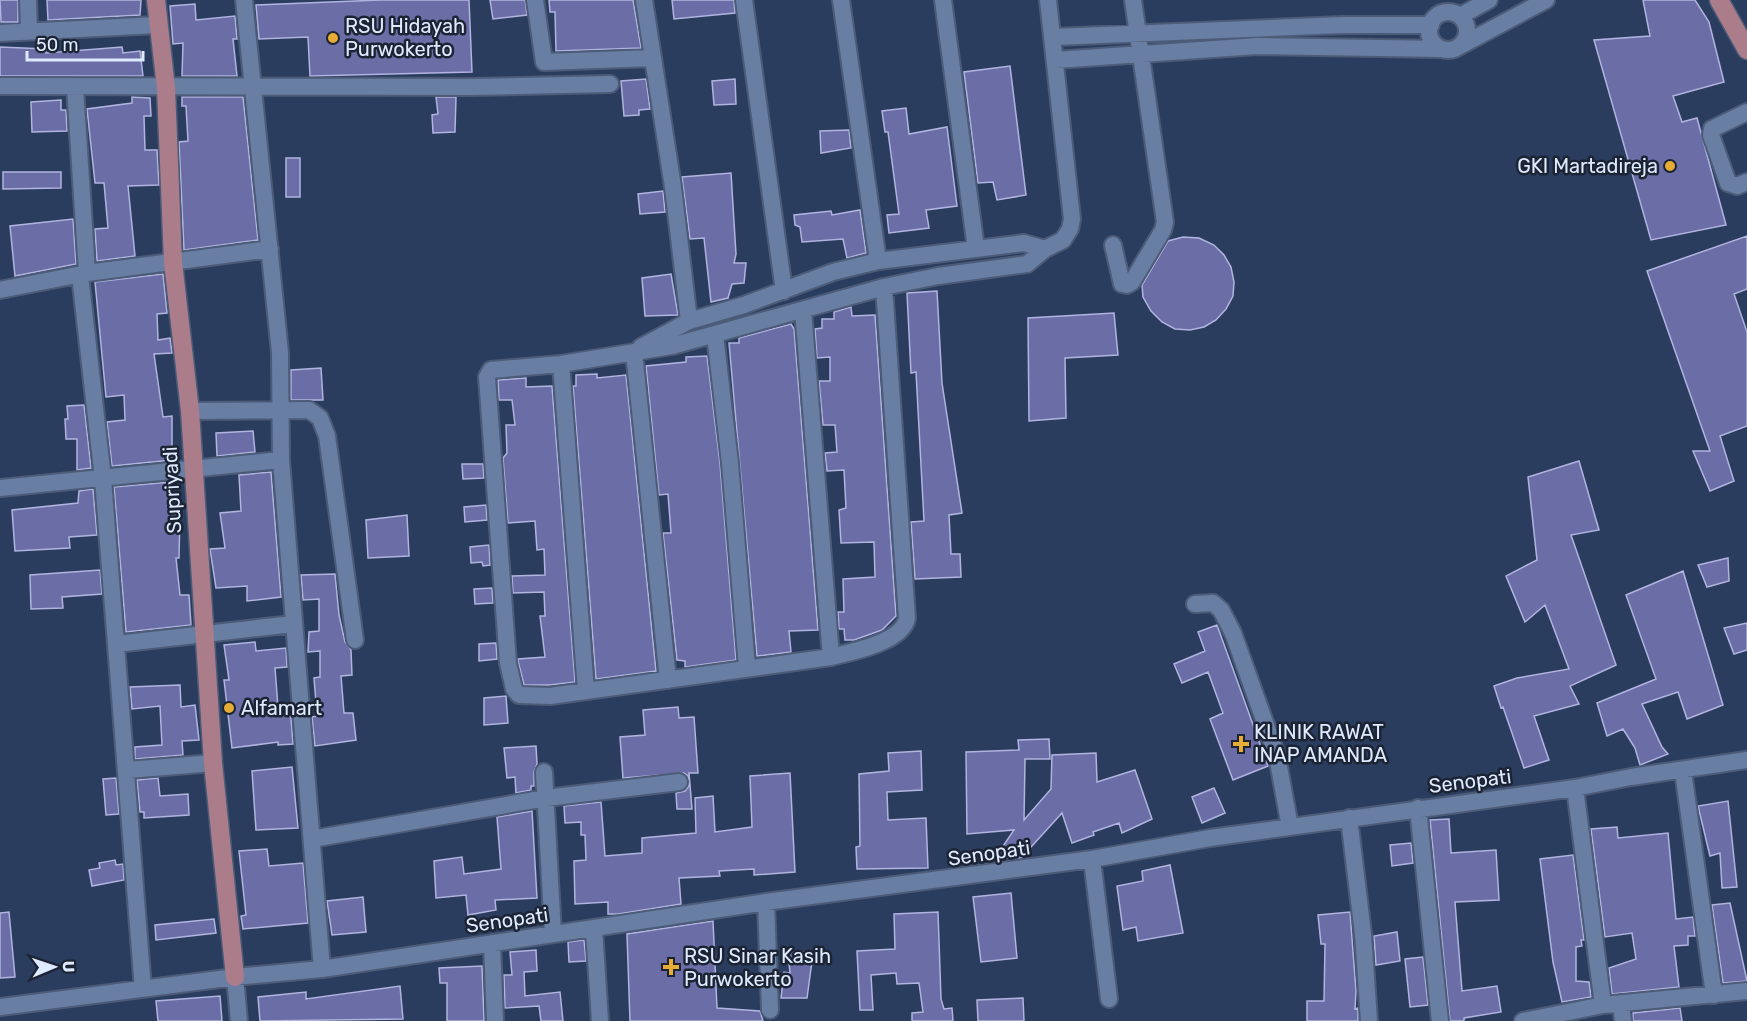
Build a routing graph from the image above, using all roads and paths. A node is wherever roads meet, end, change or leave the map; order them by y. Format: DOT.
graph roads {
  1 [pos="28,0"];
  2 [pos="156,0"];
  3 [pos="244,0"];
  4 [pos="535,0"];
  5 [pos="644,0"];
  6 [pos="744,0"];
  7 [pos="841,0"];
  8 [pos="943,0"];
  9 [pos="1048,0"];
  10 [pos="1132,0"];
  11 [pos="1489,0"];
  12 [pos="1546,0"];
  13 [pos="1719,0"];
  14 [pos="1518,6"];
  15 [pos="1460,16"];
  16 [pos="1431,24"];
  17 [pos="158,25"];
  18 [pos="1740,25"];
  19 [pos="1256,28"];
  20 [pos="29,31"];
  21 [pos="0,33"];
  22 [pos="1138,33"];
  23 [pos="1054,37"];
  24 [pos="1257,46"];
  25 [pos="1460,46"];
  26 [pos="1441,49"];
  27 [pos="1747,50"];
  28 [pos="1140,53"];
  29 [pos="652,58"];
  30 [pos="1056,60"];
  31 [pos="610,84"];
  32 [pos="0,86"];
  33 [pos="75,87"];
  34 [pos="251,87"];
  35 [pos="166,88"];
  36 [pos="1747,113"];
  37 [pos="1747,182"];
  38 [pos="1113,245"];
  39 [pos="270,249"];
  40 [pos="976,249"];
  41 [pos="1045,249"];
  42 [pos="936,253"];
  43 [pos="878,261"];
  44 [pos="173,262"];
  45 [pos="833,272"];
  46 [pos="84,274"];
  47 [pos="938,276"];
  48 [pos="884,287"];
  49 [pos="0,290"];
  50 [pos="784,291"];
  51 [pos="840,300"];
  52 [pos="744,305"];
  53 [pos="803,310"];
  54 [pos="689,321"];
  55 [pos="748,327"];
  56 [pos="715,335"];
  57 [pos="634,351"];
  58 [pos="561,364"];
  59 [pos="280,410"];
  60 [pos="190,411"];
  61 [pos="281,460"];
  62 [pos="193,470"];
  63 [pos="103,479"];
  64 [pos="0,488"];
  65 [pos="1195,604"];
  66 [pos="293,624"];
  67 [pos="204,635"];
  68 [pos="355,640"];
  69 [pos="116,644"];
  70 [pos="831,657"];
  71 [pos="747,667"];
  72 [pos="668,680"];
  73 [pos="586,691"];
  74 [pos="1747,760"];
  75 [pos="213,763"];
  76 [pos="128,770"];
  77 [pos="1683,771"];
  78 [pos="544,772"];
  79 [pos="679,782"];
  80 [pos="1575,788"];
  81 [pos="546,798"];
  82 [pos="1418,808"];
  83 [pos="1349,818"];
  84 [pos="1290,827"];
  85 [pos="312,839"];
  86 [pos="1092,859"];
  87 [pos="766,903"];
  88 [pos="594,929"];
  89 [pos="553,934"];
  90 [pos="492,943"];
  91 [pos="322,969"];
  92 [pos="235,977"];
  93 [pos="143,989"];
  94 [pos="1747,991"];
  95 [pos="1714,995"];
  96 [pos="1110,999"];
  97 [pos="1621,1003"];
  98 [pos="1603,1005"];
  99 [pos="0,1007"];
  100 [pos="770,1010"];
  101 [pos="239,1021"];
  102 [pos="495,1021"];
  103 [pos="600,1021"];
  104 [pos="1369,1021"];
  105 [pos="1440,1021"];
  106 [pos="1523,1021"];
  107 [pos="1623,1021"];
  1 -- 20 [label="street"];
  2 -- 17 [label="main road, Supriyadi"];
  3 -- 34 [label="street"];
  4 -- 29 [label="street"];
  5 -- 29 [label="street"];
  6 -- 50 [label="street"];
  7 -- 43 [label="street"];
  8 -- 40 [label="street"];
  9 -- 23 [label="street"];
  10 -- 22 [label="street"];
  11 -- 15 [label="street"];
  12 -- 14 [label="street"];
  13 -- 18 [label="main road"];
  14 -- 25 [label="street"];
  15 -- 16 [label="street"];
  15 -- 25 [label="street"];
  16 -- 19 [label="street"];
  16 -- 26 [label="street"];
  17 -- 20 [label="street"];
  17 -- 35 [label="main road, Supriyadi"];
  18 -- 27 [label="main road"];
  19 -- 22 [label="street"];
  19 -- 24 [label="street"];
  20 -- 21 [label="street"];
  22 -- 23 [label="street"];
  22 -- 28 [label="street"];
  23 -- 30 [label="street"];
  24 -- 26 [label="street"];
  24 -- 28 [label="street"];
  25 -- 26 [label="street"];
  28 -- 30 [label="street"];
  28 -- 38 [label="street"];
  29 -- 54 [label="street"];
  30 -- 41 [label="street"];
  31 -- 34 [label="street"];
  32 -- 33 [label="street"];
  33 -- 35 [label="street"];
  33 -- 46 [label="street"];
  34 -- 35 [label="street"];
  34 -- 39 [label="street"];
  35 -- 44 [label="main road, Supriyadi"];
  36 -- 37 [label="street"];
  39 -- 44 [label="street"];
  39 -- 59 [label="street"];
  40 -- 41 [label="street"];
  40 -- 42 [label="street"];
  41 -- 47 [label="street"];
  42 -- 43 [label="street"];
  42 -- 47 [label="street"];
  43 -- 45 [label="street"];
  44 -- 46 [label="street"];
  44 -- 60 [label="main road, Supriyadi"];
  45 -- 50 [label="street"];
  45 -- 51 [label="street"];
  46 -- 49 [label="street"];
  46 -- 63 [label="street"];
  47 -- 48 [label="street"];
  48 -- 51 [label="street"];
  48 -- 70 [label="street"];
  50 -- 52 [label="street"];
  51 -- 53 [label="street"];
  52 -- 54 [label="street"];
  52 -- 55 [label="street"];
  53 -- 55 [label="street"];
  53 -- 70 [label="street"];
  54 -- 57 [label="street"];
  55 -- 56 [label="street"];
  56 -- 57 [label="street"];
  56 -- 71 [label="street"];
  57 -- 58 [label="street"];
  57 -- 72 [label="street"];
  58 -- 73 [label="street"];
  58 -- 73 [label="street"];
  59 -- 60 [label="street"];
  59 -- 61 [label="street"];
  59 -- 68 [label="street"];
  60 -- 62 [label="main road, Supriyadi"];
  61 -- 62 [label="street"];
  61 -- 66 [label="street"];
  62 -- 63 [label="street"];
  62 -- 67 [label="main road, Supriyadi"];
  63 -- 64 [label="street"];
  63 -- 69 [label="street"];
  65 -- 84 [label="street"];
  66 -- 67 [label="street"];
  66 -- 85 [label="street"];
  67 -- 69 [label="street"];
  67 -- 75 [label="main road, Supriyadi"];
  69 -- 76 [label="street"];
  70 -- 71 [label="street"];
  71 -- 72 [label="street"];
  72 -- 73 [label="street"];
  74 -- 77 [label="street, Senopati"];
  75 -- 76 [label="street"];
  75 -- 92 [label="main road, Supriyadi"];
  76 -- 93 [label="street"];
  77 -- 80 [label="street, Senopati"];
  77 -- 95 [label="street"];
  78 -- 81 [label="street"];
  79 -- 81 [label="street"];
  80 -- 82 [label="street, Senopati"];
  80 -- 98 [label="street"];
  81 -- 85 [label="street"];
  81 -- 89 [label="street"];
  82 -- 83 [label="street, Senopati"];
  82 -- 105 [label="street"];
  83 -- 84 [label="street, Senopati"];
  83 -- 104 [label="street"];
  84 -- 86 [label="street, Senopati"];
  85 -- 91 [label="street"];
  86 -- 87 [label="street, Senopati"];
  86 -- 96 [label="street"];
  87 -- 88 [label="street, Senopati"];
  87 -- 100 [label="street"];
  88 -- 89 [label="street, Senopati"];
  88 -- 103 [label="street"];
  89 -- 90 [label="street, Senopati"];
  90 -- 91 [label="street, Senopati"];
  90 -- 102 [label="street"];
  91 -- 92 [label="street, Senopati"];
  92 -- 93 [label="street, Senopati"];
  92 -- 101 [label="street"];
  93 -- 99 [label="street, Senopati"];
  94 -- 95 [label="street"];
  95 -- 97 [label="street"];
  97 -- 98 [label="street"];
  97 -- 107 [label="street"];
  98 -- 106 [label="street"];
}
